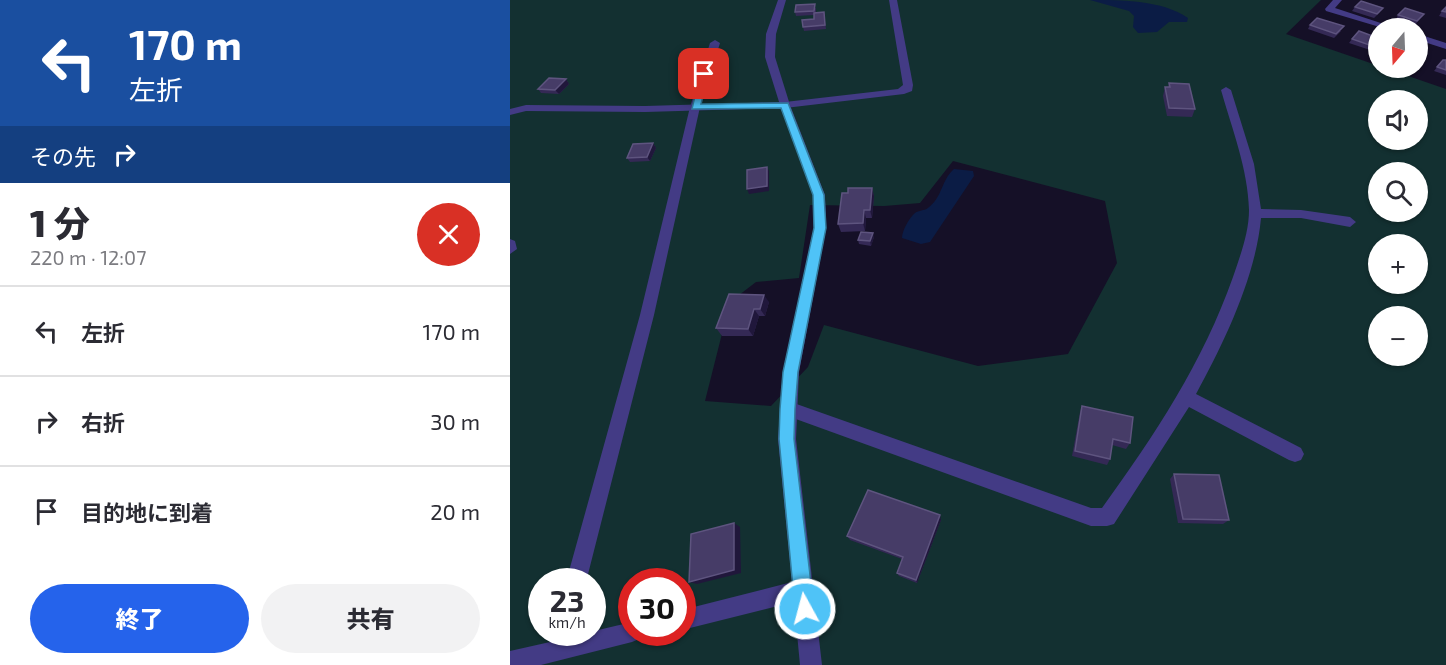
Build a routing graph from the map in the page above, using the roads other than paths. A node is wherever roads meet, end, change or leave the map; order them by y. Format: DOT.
graph roads {
  1 [pos="783,0"];
  2 [pos="892,0"];
  3 [pos="1338,0"];
  4 [pos="1368,21"];
  5 [pos="1428,40"];
  6 [pos="715,43"];
  7 [pos="1446,46"];
  8 [pos="1226,90"];
  9 [pos="785,105"];
  10 [pos="695,107"];
  11 [pos="510,112"];
  12 [pos="1255,213"];
  13 [pos="1350,222"];
  14 [pos="1188,398"];
  15 [pos="788,409"];
  16 [pos="1295,454"];
  17 [pos="580,568"];
  18 [pos="802,590"];
  19 [pos="696,616"];
  20 [pos="618,635"];
  21 [pos="558,649"];
  22 [pos="510,662"];
  23 [pos="811,665"];
  1 -- 9 [label="street"];
  2 -- 9 [label="street"];
  3 -- 4 [label="street"];
  5 -- 7 [label="street"];
  6 -- 10 [label="street"];
  8 -- 12 [label="street"];
  9 -- 10 [label="street"];
  9 -- 15 [label="street"];
  10 -- 11 [label="street"];
  10 -- 17 [label="street"];
  12 -- 13 [label="street"];
  12 -- 14 [label="street"];
  14 -- 15 [label="street"];
  14 -- 16 [label="street"];
  15 -- 18 [label="street"];
  18 -- 19 [label="street"];
  18 -- 23 [label="street"];
  20 -- 21 [label="street"];
  21 -- 22 [label="street"];
}
